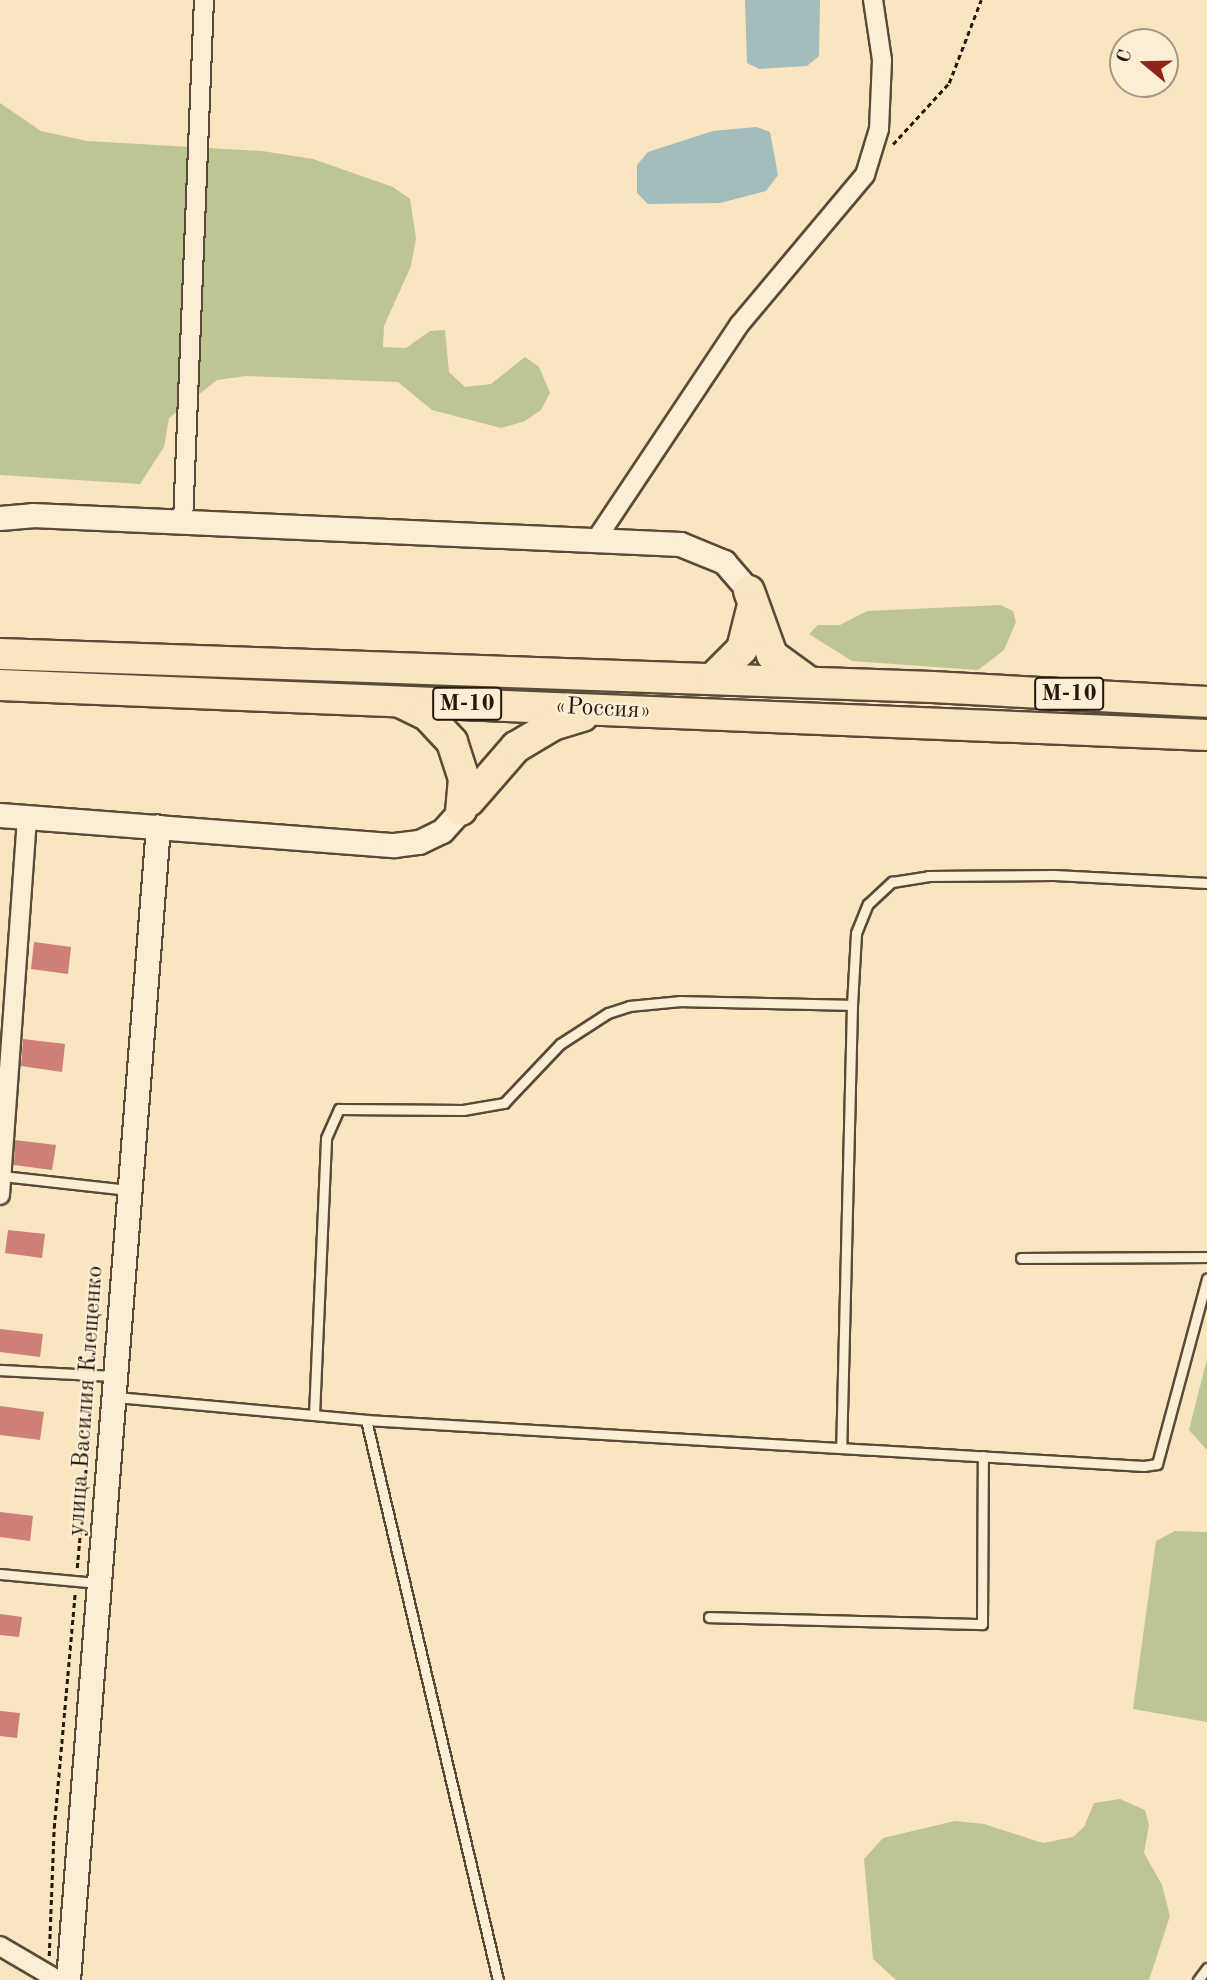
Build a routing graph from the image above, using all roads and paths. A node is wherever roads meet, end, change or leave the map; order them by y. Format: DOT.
graph roads {
  1 [pos="204,0"];
  2 [pos="873,0"];
  3 [pos="981,0"];
  4 [pos="893,145"];
  5 [pos="0,518"];
  6 [pos="183,522"];
  7 [pos="595,541"];
  8 [pos="749,591"];
  9 [pos="0,654"];
  10 [pos="712,679"];
  11 [pos="811,682"];
  12 [pos="0,685"];
  13 [pos="384,699"];
  14 [pos="1207,702"];
  15 [pos="609,711"];
  16 [pos="1207,735"];
  17 [pos="464,808"];
  18 [pos="0,815"];
  19 [pos="27,817"];
  20 [pos="158,827"];
  21 [pos="1207,883"];
  22 [pos="852,1005"];
  23 [pos="2,1176"];
  24 [pos="130,1191"];
  25 [pos="0,1195"];
  26 [pos="1207,1257"];
  27 [pos="1021,1258"];
  28 [pos="1207,1279"];
  29 [pos="0,1370"];
  30 [pos="114,1387"];
  31 [pos="314,1415"];
  32 [pos="366,1420"];
  33 [pos="841,1448"];
  34 [pos="983,1456"];
  35 [pos="0,1574"];
  36 [pos="99,1583"];
  37 [pos="709,1617"];
  38 [pos="0,1946"];
  39 [pos="1207,1968"];
  40 [pos="58,1980"];
  41 [pos="68,1980"];
  42 [pos="498,1980"];
  43 [pos="1198,1980"];
  1 -- 6 [label="street"];
  2 -- 7 [label="street"];
  3 -- 4 [label="path"];
  5 -- 6 [label="street"];
  6 -- 7 [label="street"];
  7 -- 8 [label="street"];
  8 -- 10 [label="highway"];
  8 -- 11 [label="highway"];
  9 -- 10 [label="highway, «Россия» / М-10"];
  10 -- 11 [label="highway, «Россия» / М-10"];
  11 -- 14 [label="highway, «Россия» / М-10"];
  12 -- 13 [label="highway, «Россия» / М-10"];
  13 -- 15 [label="highway, «Россия» / М-10"];
  13 -- 17 [label="highway"];
  15 -- 16 [label="highway, «Россия» / М-10"];
  15 -- 17 [label="highway"];
  17 -- 20 [label="street"];
  18 -- 19 [label="street"];
  19 -- 20 [label="street"];
  19 -- 23 [label="street"];
  20 -- 24 [label="street, улица Василия Клещенко"];
  21 -- 22 [label="lane"];
  22 -- 31 [label="lane"];
  22 -- 33 [label="lane"];
  23 -- 24 [label="lane"];
  23 -- 25 [label="street"];
  24 -- 30 [label="street, улица Василия Клещенко"];
  26 -- 27 [label="lane"];
  28 -- 34 [label="lane"];
  29 -- 30 [label="lane"];
  30 -- 31 [label="lane"];
  30 -- 36 [label="street, улица Василия Клещенко"];
  31 -- 32 [label="lane"];
  32 -- 33 [label="lane"];
  32 -- 42 [label="lane"];
  33 -- 34 [label="lane"];
  34 -- 37 [label="lane"];
  35 -- 36 [label="lane"];
  36 -- 41 [label="street, улица Василия Клещенко"];
  38 -- 40 [label="street"];
  39 -- 43 [label="lane"];
}
